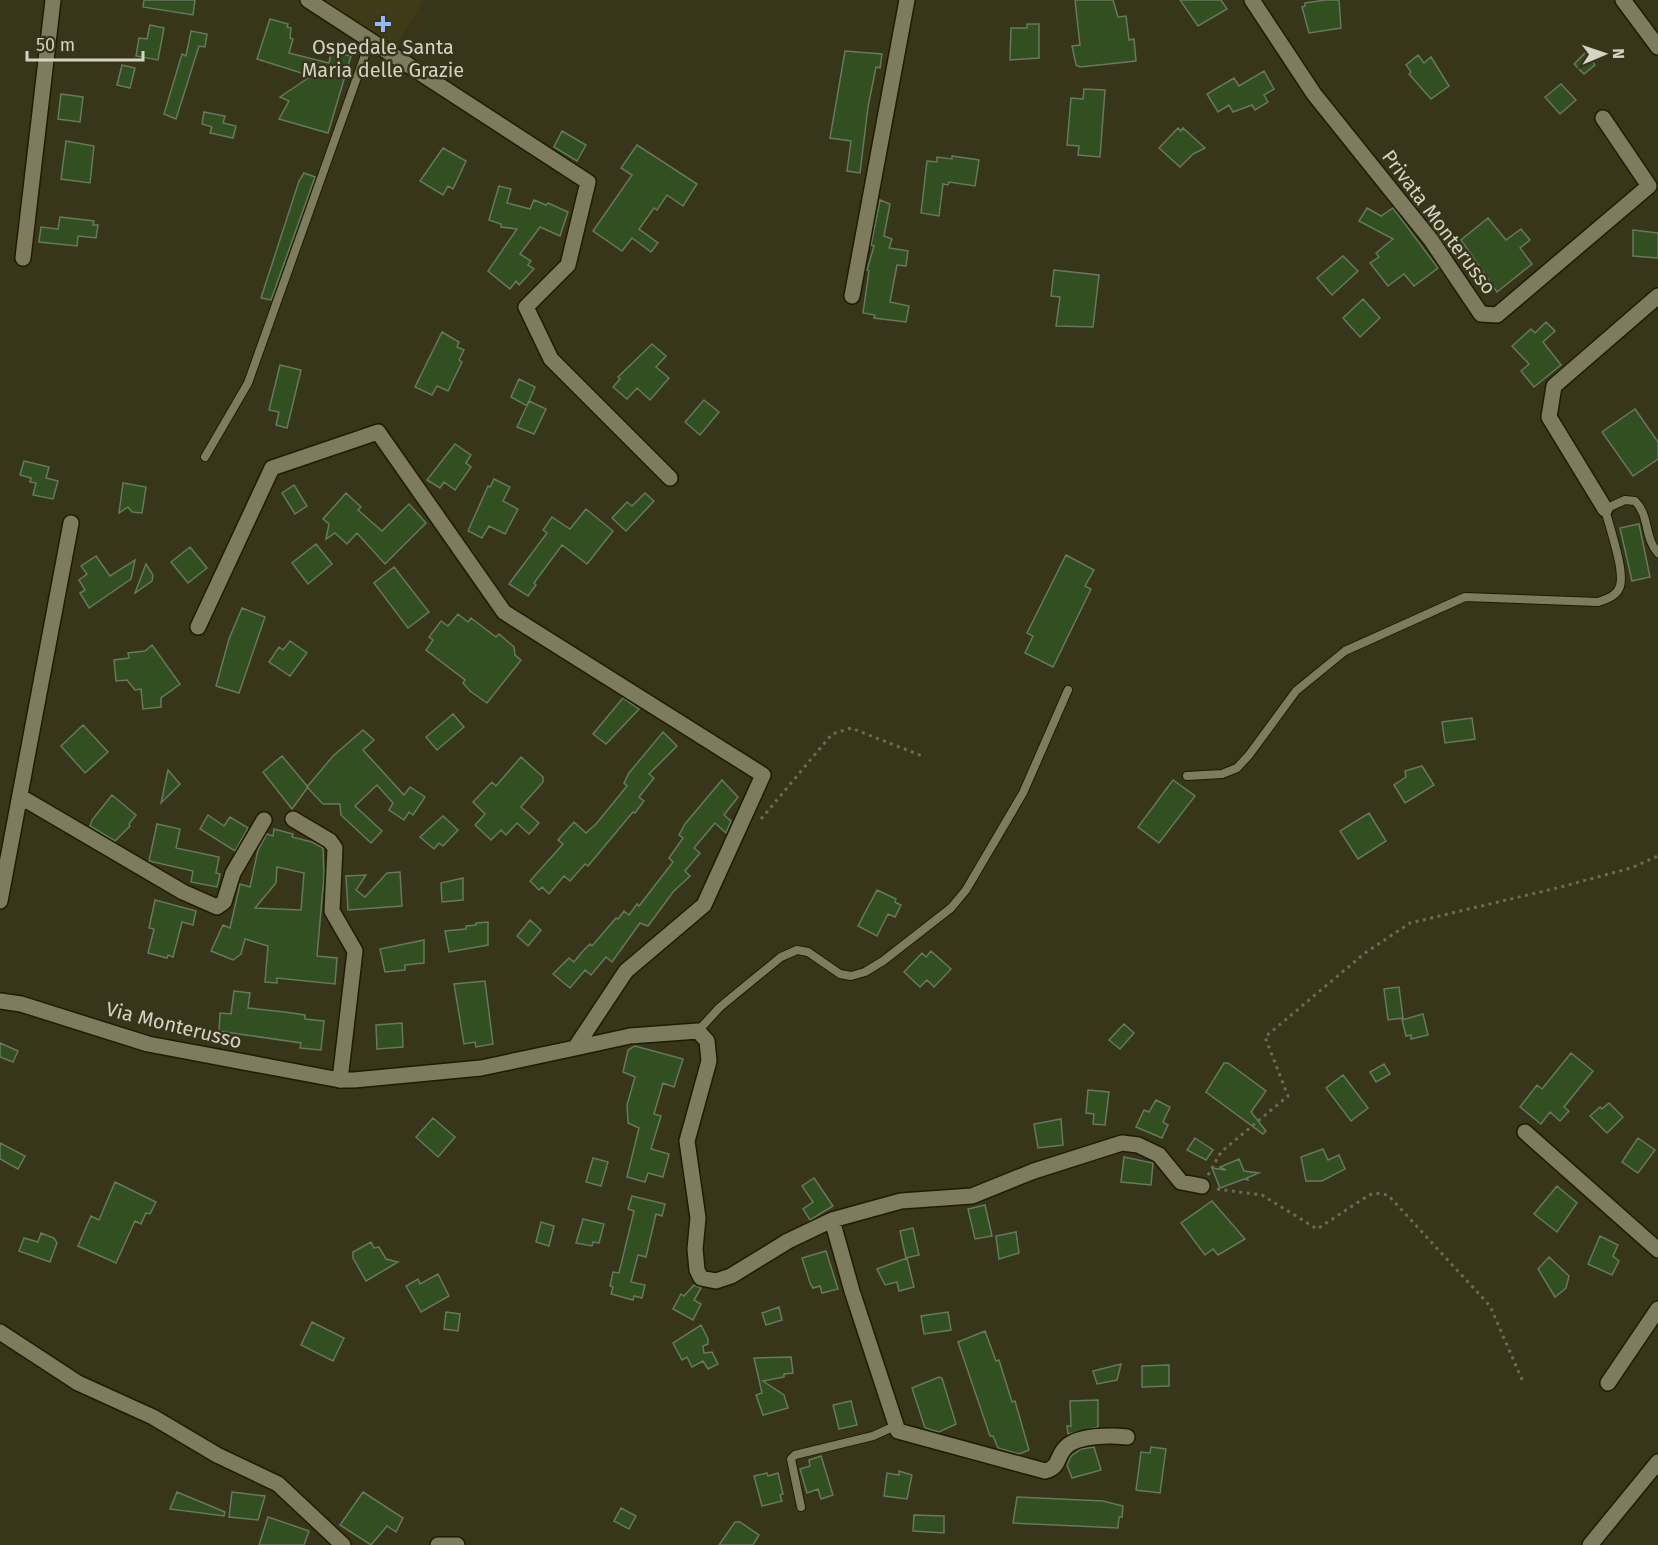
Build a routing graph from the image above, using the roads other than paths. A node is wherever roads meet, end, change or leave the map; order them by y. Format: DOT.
graph roads {
  1 [pos="53,0"];
  2 [pos="308,0"];
  3 [pos="907,0"];
  4 [pos="1252,0"];
  5 [pos="1623,0"];
  6 [pos="370,41"];
  7 [pos="1658,47"];
  8 [pos="1603,118"];
  9 [pos="23,258"];
  10 [pos="852,296"];
  11 [pos="1658,296"];
  12 [pos="206,457"];
  13 [pos="669,478"];
  14 [pos="1605,509"];
  15 [pos="71,523"];
  16 [pos="1658,553"];
  17 [pos="198,627"];
  18 [pos="1068,690"];
  19 [pos="1187,776"];
  20 [pos="21,797"];
  21 [pos="293,819"];
  22 [pos="264,820"];
  23 [pos="0,901"];
  24 [pos="0,1000"];
  25 [pos="698,1031"];
  26 [pos="575,1048"];
  27 [pos="340,1080"];
  28 [pos="1525,1132"];
  29 [pos="1202,1186"];
  30 [pos="832,1220"];
  31 [pos="1658,1250"];
  32 [pos="1658,1309"];
  33 [pos="0,1332"];
  34 [pos="1608,1383"];
  35 [pos="895,1426"];
  36 [pos="1128,1437"];
  37 [pos="1658,1462"];
  38 [pos="801,1507"];
  39 [pos="343,1545"];
  40 [pos="438,1545"];
  41 [pos="457,1545"];
  42 [pos="1590,1545"];
  1 -- 9 [label="street"];
  2 -- 6 [label="street"];
  3 -- 10 [label="street"];
  4 -- 8 [label="street, Privata Monterusso"];
  5 -- 7 [label="street"];
  6 -- 12 [label="lane"];
  6 -- 13 [label="street"];
  11 -- 14 [label="street"];
  14 -- 16 [label="lane"];
  14 -- 19 [label="lane"];
  15 -- 20 [label="street"];
  17 -- 26 [label="street"];
  18 -- 25 [label="lane"];
  20 -- 22 [label="street"];
  20 -- 23 [label="street"];
  21 -- 27 [label="street"];
  24 -- 27 [label="street, Via Monterusso"];
  25 -- 26 [label="street, Via Monterusso"];
  25 -- 30 [label="street"];
  26 -- 27 [label="street, Via Monterusso"];
  28 -- 31 [label="street"];
  29 -- 30 [label="street"];
  30 -- 35 [label="street"];
  32 -- 34 [label="street"];
  33 -- 39 [label="street"];
  35 -- 36 [label="street"];
  35 -- 38 [label="lane"];
  37 -- 42 [label="street"];
  40 -- 41 [label="street"];
}
